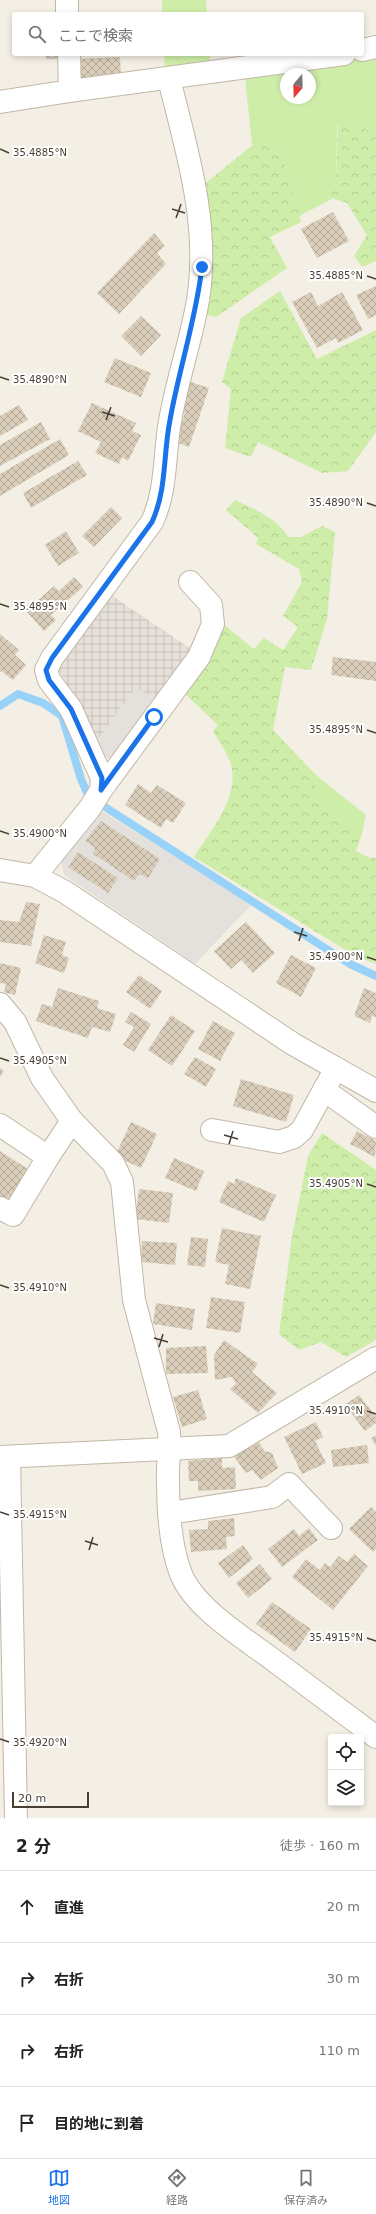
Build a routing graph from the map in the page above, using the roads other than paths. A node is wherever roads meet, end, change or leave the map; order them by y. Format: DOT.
graph roads {
  1 [pos="67,0"];
  2 [pos="67,12"];
  3 [pos="376,47"];
  4 [pos="364,50"];
  5 [pos="68,56"];
  6 [pos="330,56"];
  7 [pos="169,79"];
  8 [pos="70,91"];
  9 [pos="0,102"];
  10 [pos="190,582"];
  11 [pos="101,790"];
  12 [pos="0,870"];
  13 [pos="35,876"];
  14 [pos="0,1004"];
  15 [pos="336,1068"];
  16 [pos="324,1090"];
  17 [pos="376,1091"];
  18 [pos="72,1121"];
  19 [pos="0,1125"];
  20 [pos="376,1127"];
  21 [pos="212,1130"];
  22 [pos="48,1157"];
  23 [pos="0,1208"];
  24 [pos="376,1358"];
  25 [pos="171,1449"];
  26 [pos="5,1457"];
  27 [pos="170,1513"];
  28 [pos="331,1528"];
  29 [pos="376,1737"];
  30 [pos="16,1818"];
  1 -- 2 [label="street"];
  3 -- 4 [label="street"];
  5 -- 8 [label="street"];
  6 -- 7 [label="street"];
  7 -- 8 [label="street"];
  7 -- 11 [label="street"];
  8 -- 9 [label="street"];
  10 -- 11 [label="street"];
  11 -- 13 [label="street"];
  12 -- 13 [label="street"];
  13 -- 15 [label="street"];
  14 -- 18 [label="street"];
  15 -- 16 [label="street"];
  15 -- 17 [label="street"];
  16 -- 20 [label="street"];
  16 -- 21 [label="street"];
  18 -- 22 [label="street"];
  18 -- 25 [label="street"];
  19 -- 22 [label="street"];
  22 -- 23 [label="street"];
  24 -- 25 [label="street"];
  25 -- 26 [label="street"];
  25 -- 27 [label="street"];
  26 -- 30 [label="street"];
  27 -- 28 [label="street"];
  27 -- 29 [label="street"];
}
